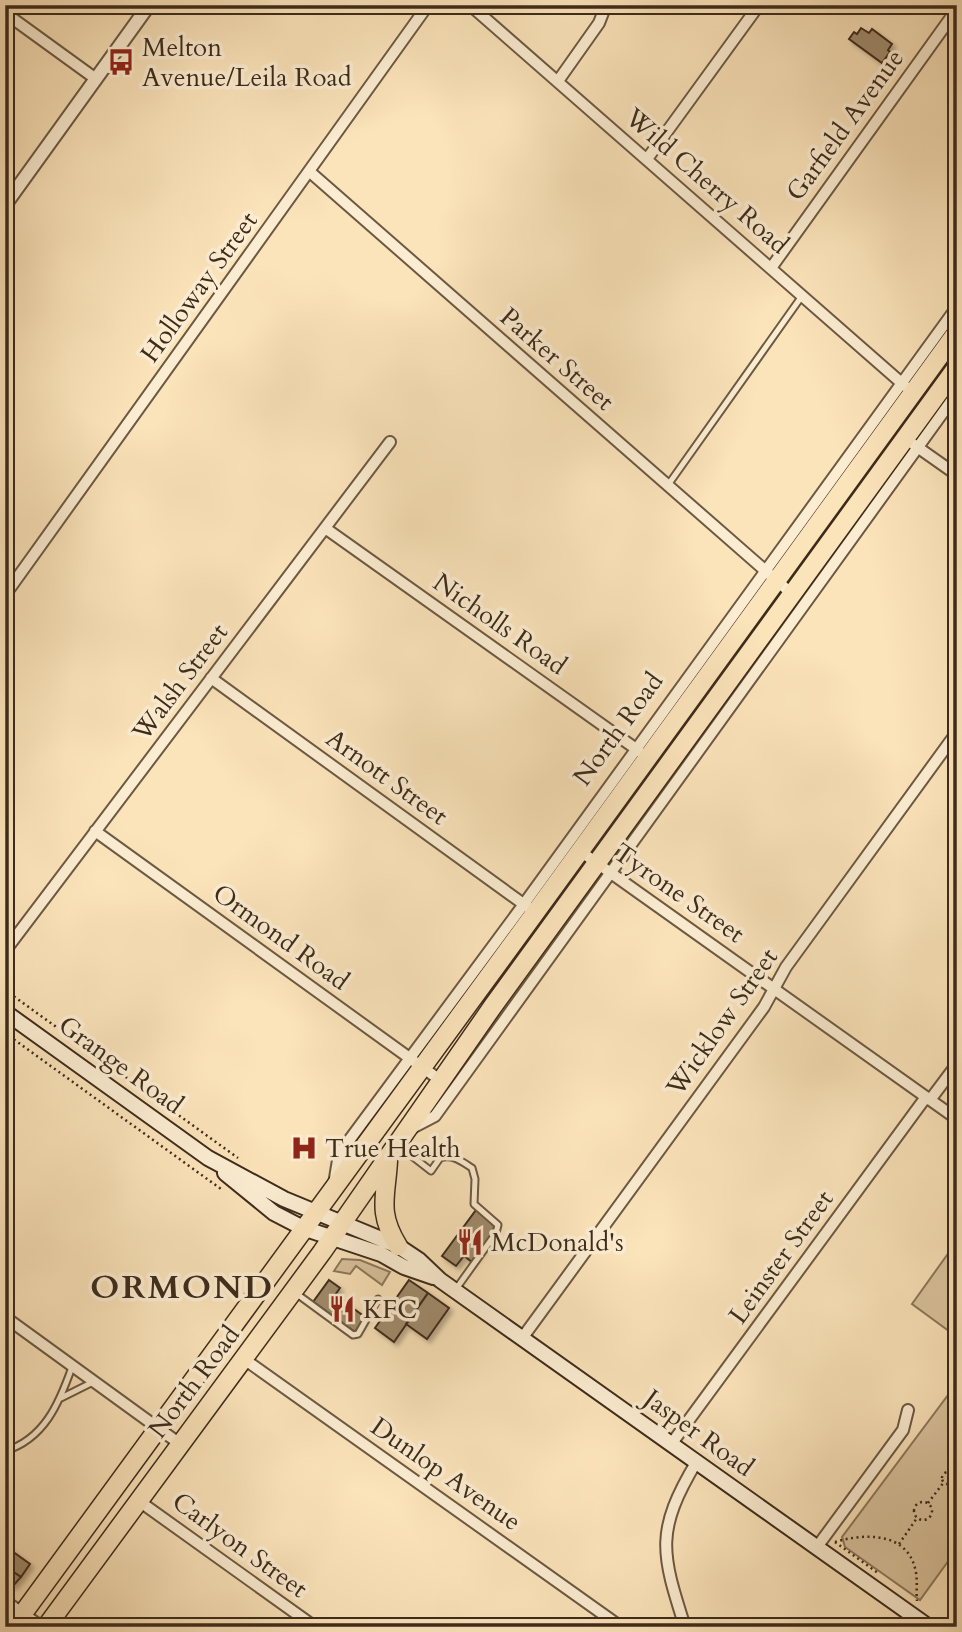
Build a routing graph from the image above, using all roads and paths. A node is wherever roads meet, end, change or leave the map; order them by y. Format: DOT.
graph roads {
  1 [pos="149,5"];
  2 [pos="428,5"];
  3 [pos="470,5"];
  4 [pos="606,5"];
  5 [pos="758,5"];
  6 [pos="957,9"];
  7 [pos="5,13"];
  8 [pos="96,79"];
  9 [pos="558,80"];
  10 [pos="647,159"];
  11 [pos="310,172"];
  12 [pos="5,205"];
  13 [pos="771,268"];
  14 [pos="802,296"];
  15 [pos="957,307"];
  16 [pos="957,332"];
  17 [pos="957,367"];
  18 [pos="907,388"];
  19 [pos="957,393"];
  20 [pos="390,442"];
  21 [pos="911,443"];
  22 [pos="957,475"];
  23 [pos="667,486"];
  24 [pos="325,528"];
  25 [pos="769,576"];
  26 [pos="792,594"];
  27 [pos="5,595"];
  28 [pos="211,678"];
  29 [pos="957,732"];
  30 [pos="642,753"];
  31 [pos="95,831"];
  32 [pos="580,851"];
  33 [pos="603,867"];
  34 [pos="530,909"];
  35 [pos="6,950"];
  36 [pos="775,989"];
  37 [pos="5,990"];
  38 [pos="5,1012"];
  39 [pos="5,1033"];
  40 [pos="416,1063"];
  41 [pos="957,1064"];
  42 [pos="440,1080"];
  43 [pos="928,1098"];
  44 [pos="957,1119"];
  45 [pos="395,1145"];
  46 [pos="208,1158"];
  47 [pos="244,1162"];
  48 [pos="229,1194"];
  49 [pos="316,1211"];
  50 [pos="343,1222"];
  51 [pos="303,1228"];
  52 [pos="331,1238"];
  53 [pos="398,1246"];
  54 [pos="440,1280"];
  55 [pos="261,1287"];
  56 [pos="456,1289"];
  57 [pos="289,1297"];
  58 [pos="378,1298"];
  59 [pos="5,1317"];
  60 [pos="523,1337"];
  61 [pos="244,1359"];
  62 [pos="72,1366"];
  63 [pos="94,1381"];
  64 [pos="61,1398"];
  65 [pos="908,1410"];
  66 [pos="158,1428"];
  67 [pos="672,1443"];
  68 [pos="180,1444"];
  69 [pos="5,1451"];
  70 [pos="697,1461"];
  71 [pos="957,1466"];
  72 [pos="952,1473"];
  73 [pos="944,1482"];
  74 [pos="139,1501"];
  75 [pos="928,1503"];
  76 [pos="917,1518"];
  77 [pos="835,1542"];
  78 [pos="899,1544"];
  79 [pos="817,1547"];
  80 [pos="5,1601"];
  81 [pos="917,1601"];
  82 [pos="18,1620"];
  83 [pos="44,1627"];
  84 [pos="315,1627"];
  85 [pos="621,1627"];
  86 [pos="685,1627"];
  87 [pos="929,1627"];
  1 -- 8 [label="street"];
  2 -- 11 [label="street, Holloway Street"];
  3 -- 9 [label="street, Wild Cherry Road"];
  4 -- 9 [label="street"];
  5 -- 10 [label="street"];
  6 -- 13 [label="street, Garfield Avenue"];
  7 -- 8 [label="street"];
  8 -- 12 [label="street"];
  9 -- 10 [label="street, Wild Cherry Road"];
  10 -- 13 [label="street, Wild Cherry Road"];
  11 -- 23 [label="street, Parker Street"];
  11 -- 27 [label="street, Holloway Street"];
  13 -- 14 [label="street, Wild Cherry Road"];
  14 -- 18 [label="street, Wild Cherry Road"];
  14 -- 23 [label="lane"];
  15 -- 18 [label="street, North Road"];
  16 -- 18 [label="highway, North Road"];
  17 -- 21 [label="highway, North Road"];
  18 -- 25 [label="highway, North Road"];
  19 -- 21 [label="street, North Road"];
  20 -- 24 [label="street, Walsh Street"];
  21 -- 22 [label="street"];
  21 -- 26 [label="highway, North Road"];
  21 -- 33 [label="street, North Road"];
  23 -- 25 [label="street, Parker Street"];
  24 -- 28 [label="street, Walsh Street"];
  24 -- 30 [label="street, Nicholls Road"];
  25 -- 26 [label="street, Parker Street"];
  25 -- 30 [label="highway, North Road"];
  26 -- 33 [label="highway, North Road"];
  28 -- 31 [label="street, Walsh Street"];
  28 -- 34 [label="street, Arnott Street"];
  29 -- 36 [label="street, Wicklow Street"];
  30 -- 32 [label="highway, North Road"];
  30 -- 34 [label="street, North Road"];
  31 -- 35 [label="street, Walsh Street"];
  31 -- 40 [label="street, Ormond Road"];
  32 -- 33 [label="street, Tyrone Street"];
  32 -- 34 [label="highway, North Road"];
  33 -- 36 [label="street, Tyrone Street"];
  33 -- 42 [label="highway, North Road"];
  33 -- 45 [label="street, North Road"];
  34 -- 40 [label="highway, North Road"];
  36 -- 43 [label="street, Tyrone Street"];
  36 -- 60 [label="street, Wicklow Street"];
  37 -- 47 [label="path"];
  38 -- 46 [label="main road, Grange Road"];
  39 -- 48 [label="path"];
  40 -- 42 [label="street, Ormond Road"];
  40 -- 49 [label="highway, North Road"];
  41 -- 43 [label="street, Leinster Street"];
  42 -- 45 [label="highway, North Road"];
  43 -- 44 [label="street, Tyrone Street"];
  43 -- 67 [label="street, Leinster Street"];
  45 -- 50 [label="highway, North Road"];
  45 -- 53 [label="highway"];
  45 -- 56 [label="lane"];
  46 -- 49 [label="main road, Grange Road"];
  46 -- 51 [label="main road, Grange Road"];
  49 -- 50 [label="main road, Grange Road"];
  49 -- 51 [label="highway, North Road"];
  50 -- 52 [label="highway, North Road"];
  50 -- 53 [label="main road, Jasper Road"];
  51 -- 52 [label="main road, Jasper Road"];
  51 -- 55 [label="highway, North Road"];
  52 -- 54 [label="main road, Jasper Road"];
  52 -- 57 [label="highway, North Road"];
  53 -- 54 [label="main road, Jasper Road"];
  54 -- 56 [label="main road, Jasper Road"];
  55 -- 57 [label="highway"];
  55 -- 66 [label="highway, North Road"];
  56 -- 60 [label="main road, Jasper Road"];
  57 -- 58 [label="lane"];
  57 -- 61 [label="highway, North Road"];
  59 -- 62 [label="street"];
  60 -- 67 [label="main road, Jasper Road"];
  61 -- 68 [label="highway, North Road"];
  61 -- 85 [label="street, Dunlop Avenue"];
  62 -- 63 [label="street"];
  62 -- 64 [label="lane"];
  63 -- 64 [label="lane"];
  63 -- 66 [label="street"];
  64 -- 69 [label="lane"];
  65 -- 79 [label="street"];
  66 -- 68 [label="street"];
  66 -- 82 [label="highway, North Road"];
  67 -- 70 [label="main road, Jasper Road"];
  68 -- 74 [label="highway, North Road"];
  70 -- 79 [label="main road, Jasper Road"];
  70 -- 86 [label="street"];
  71 -- 72 [label="path"];
  72 -- 73 [label="path"];
  72 -- 73 [label="path"];
  73 -- 75 [label="path"];
  74 -- 83 [label="highway, North Road"];
  74 -- 84 [label="street, Carlyon Street"];
  75 -- 76 [label="path"];
  75 -- 76 [label="path"];
  76 -- 78 [label="path"];
  77 -- 78 [label="path"];
  78 -- 81 [label="path"];
  79 -- 87 [label="main road, Jasper Road"];
  80 -- 82 [label="street"];
  82 -- 83 [label="street"];
}
